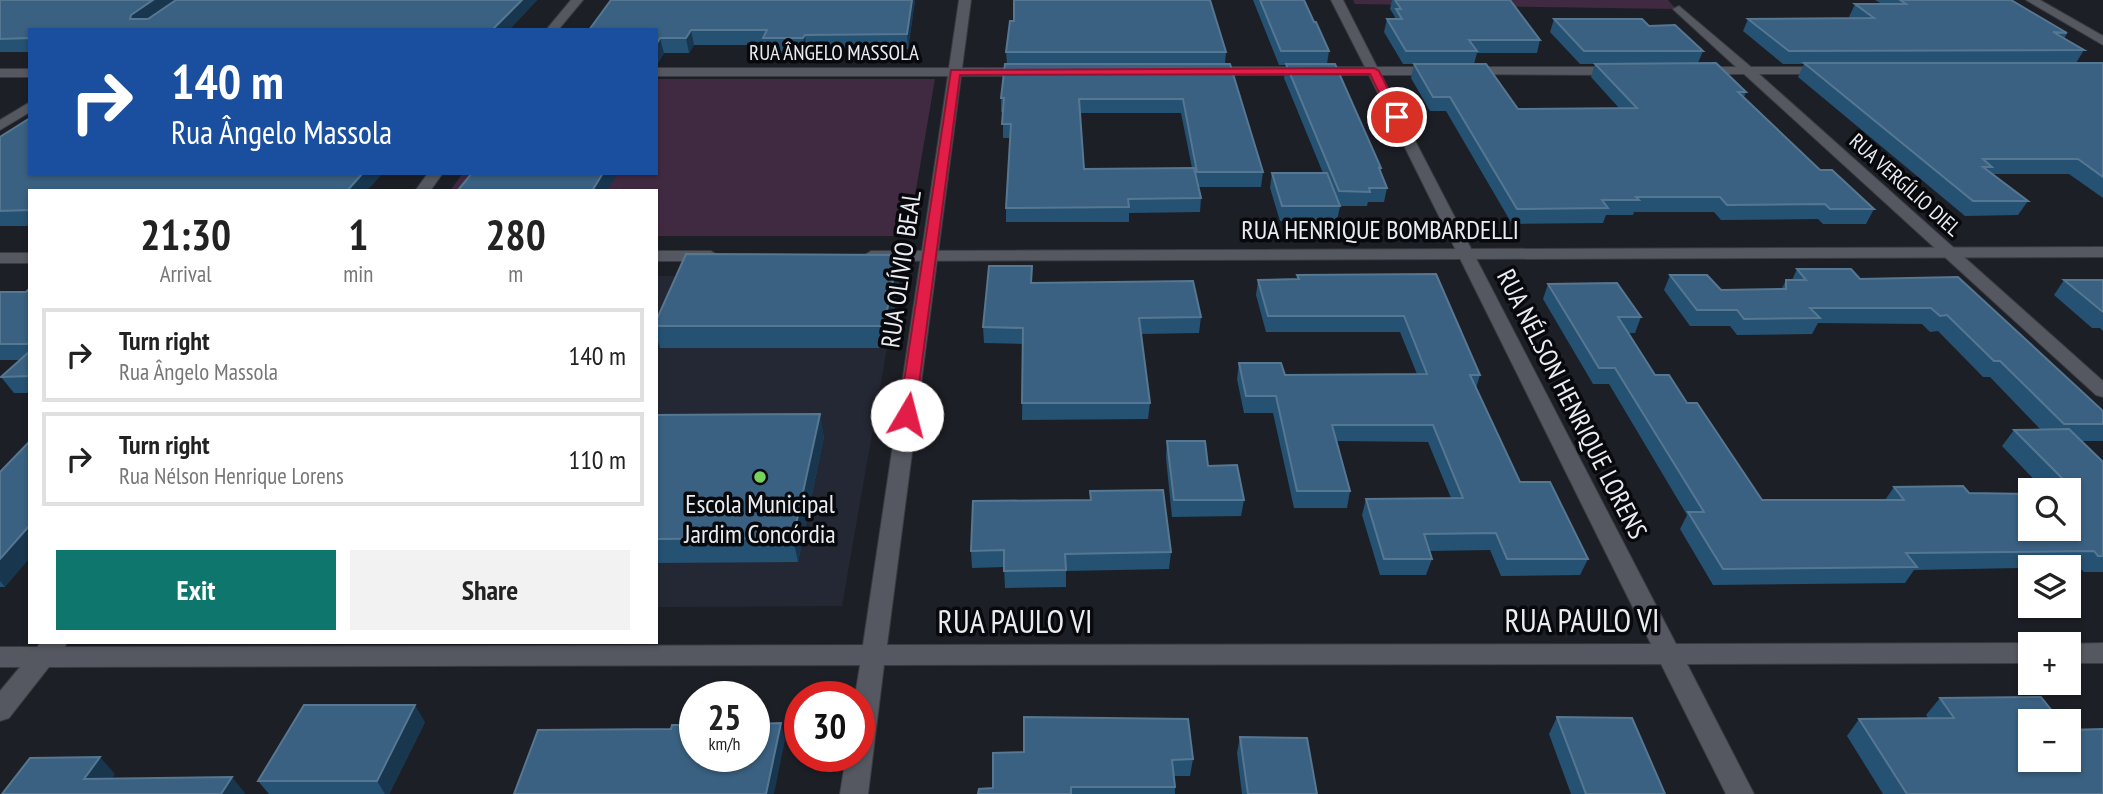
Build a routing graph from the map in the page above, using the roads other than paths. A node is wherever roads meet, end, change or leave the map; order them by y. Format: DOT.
graph roads {
  1 [pos="577,0"];
  2 [pos="965,0"];
  3 [pos="1337,0"];
  4 [pos="2032,0"];
  5 [pos="1679,9"];
  6 [pos="554,28"];
  7 [pos="2103,41"];
  8 [pos="1843,70"];
  9 [pos="1192,71"];
  10 [pos="1374,71"];
  11 [pos="1638,71"];
  12 [pos="1679,71"];
  13 [pos="1747,71"];
  14 [pos="658,72"];
  15 [pos="955,72"];
  16 [pos="1039,72"];
  17 [pos="28,73"];
  18 [pos="0,74"];
  19 [pos="28,107"];
  20 [pos="0,126"];
  21 [pos="434,175"];
  22 [pos="424,189"];
  23 [pos="2103,252"];
  24 [pos="1949,253"];
  25 [pos="1466,254"];
  26 [pos="658,256"];
  27 [pos="724,256"];
  28 [pos="847,256"];
  29 [pos="929,256"];
  30 [pos="0,258"];
  31 [pos="28,258"];
  32 [pos="2103,391"];
  33 [pos="49,650"];
  34 [pos="2018,653"];
  35 [pos="2081,653"];
  36 [pos="2103,653"];
  37 [pos="1669,654"];
  38 [pos="873,655"];
  39 [pos="0,657"];
  40 [pos="0,710"];
  41 [pos="854,794"];
  42 [pos="1740,794"];
  1 -- 6 [label="street"];
  2 -- 15 [label="street, RUA OLÍVIO BEAL"];
  3 -- 10 [label="street, RUA NÉLSON HENRIQUE LORENS"];
  4 -- 7 [label="street"];
  5 -- 13 [label="street, RUA VERGÍLIO DIEL"];
  8 -- 13 [label="street"];
  9 -- 10 [label="street"];
  10 -- 11 [label="street"];
  10 -- 25 [label="street, RUA NÉLSON HENRIQUE LORENS"];
  12 -- 13 [label="street"];
  13 -- 24 [label="street, RUA VERGÍLIO DIEL"];
  14 -- 15 [label="street, RUA ÂNGELO MASSOLA"];
  15 -- 16 [label="street, RUA ÂNGELO MASSOLA"];
  15 -- 29 [label="street, RUA OLÍVIO BEAL"];
  17 -- 18 [label="street"];
  19 -- 20 [label="street"];
  21 -- 22 [label="street"];
  23 -- 24 [label="street, RUA HENRIQUE BOMBARDELLI"];
  24 -- 25 [label="street, RUA HENRIQUE BOMBARDELLI"];
  24 -- 32 [label="street, RUA VERGÍLIO DIEL"];
  25 -- 29 [label="street, RUA HENRIQUE BOMBARDELLI"];
  25 -- 37 [label="street, RUA NÉLSON HENRIQUE LORENS"];
  26 -- 27 [label="street"];
  28 -- 29 [label="street, RUA HENRIQUE BOMBARDELLI"];
  29 -- 38 [label="street, RUA OLÍVIO BEAL"];
  30 -- 31 [label="street"];
  33 -- 38 [label="street, RUA PAULO VI"];
  33 -- 39 [label="street, RUA PAULO VI"];
  33 -- 40 [label="street"];
  34 -- 37 [label="street, RUA PAULO VI"];
  35 -- 36 [label="street"];
  37 -- 38 [label="street, RUA PAULO VI"];
  37 -- 42 [label="street, RUA NÉLSON HENRIQUE LORENS"];
  38 -- 41 [label="street, RUA OLÍVIO BEAL"];
}
